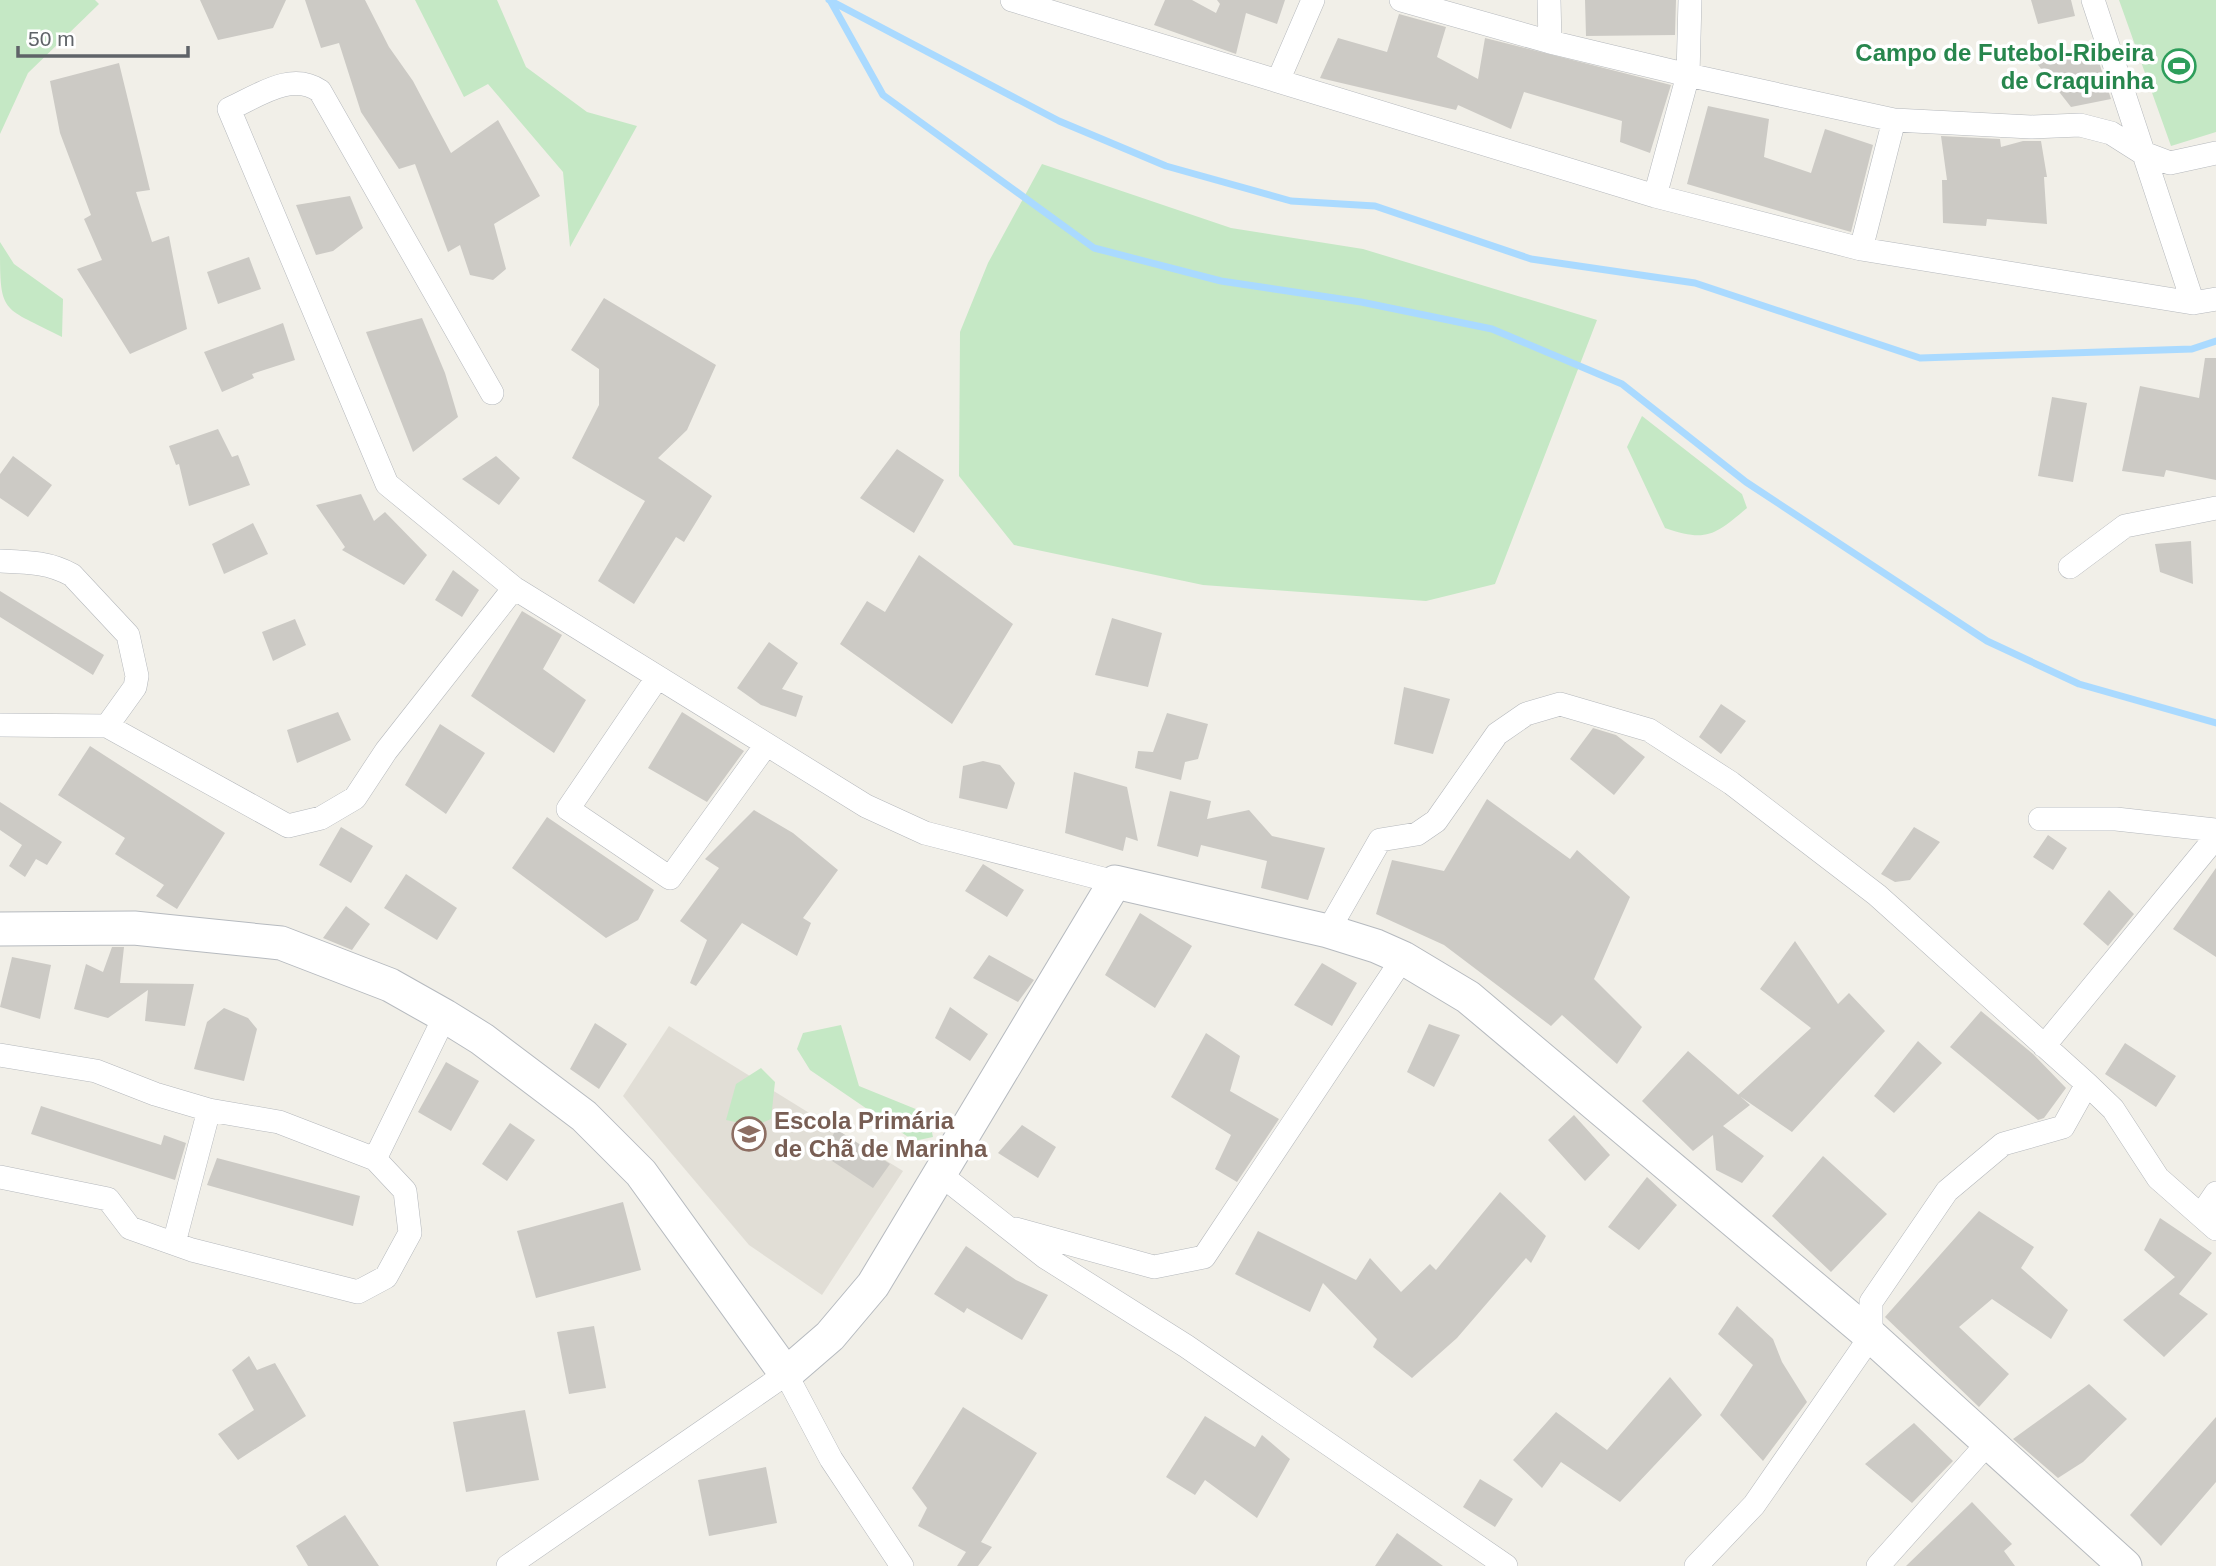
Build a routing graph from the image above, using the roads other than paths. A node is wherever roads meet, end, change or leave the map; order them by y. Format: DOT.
graph roads {
  1 [pos="1012,0"];
  2 [pos="1313,0"];
  3 [pos="1401,0"];
  4 [pos="1549,0"];
  5 [pos="1690,0"];
  6 [pos="2093,0"];
  7 [pos="1550,42"];
  8 [pos="1688,75"];
  9 [pos="1278,81"];
  10 [pos="1894,120"];
  11 [pos="2141,152"];
  12 [pos="2216,153"];
  13 [pos="1655,196"];
  14 [pos="1861,248"];
  15 [pos="2216,299"];
  16 [pos="2193,303"];
  17 [pos="492,393"];
  18 [pos="2216,508"];
  19 [pos="0,561"];
  20 [pos="2070,567"];
  21 [pos="514,588"];
  22 [pos="657,678"];
  23 [pos="0,725"];
  24 [pos="107,726"];
  25 [pos="766,745"];
  26 [pos="2040,819"];
  27 [pos="2216,830"];
  28 [pos="2216,837"];
  29 [pos="1115,882"];
  30 [pos="0,929"];
  31 [pos="1328,932"];
  32 [pos="1403,958"];
  33 [pos="445,1016"];
  34 [pos="2045,1046"];
  35 [pos="0,1055"];
  36 [pos="2087,1084"];
  37 [pos="209,1110"];
  38 [pos="375,1159"];
  39 [pos="941,1175"];
  40 [pos="0,1177"];
  41 [pos="2216,1193"];
  42 [pos="2208,1222"];
  43 [pos="1006,1226"];
  44 [pos="174,1244"];
  45 [pos="1871,1336"];
  46 [pos="786,1374"];
  47 [pos="1988,1443"];
  48 [pos="2120,1564"];
  49 [pos="508,1566"];
  50 [pos="902,1566"];
  51 [pos="1506,1566"];
  52 [pos="1696,1566"];
  53 [pos="1878,1566"];
  1 -- 9 [label="street"];
  2 -- 9 [label="street"];
  3 -- 7 [label="street"];
  4 -- 7 [label="street"];
  5 -- 8 [label="street"];
  6 -- 11 [label="street"];
  7 -- 8 [label="street"];
  8 -- 10 [label="street"];
  8 -- 13 [label="street"];
  9 -- 13 [label="street"];
  10 -- 11 [label="street"];
  10 -- 14 [label="street"];
  11 -- 12 [label="street"];
  11 -- 16 [label="street"];
  13 -- 14 [label="street"];
  14 -- 16 [label="street"];
  15 -- 16 [label="street"];
  17 -- 21 [label="street"];
  18 -- 20 [label="street"];
  19 -- 24 [label="street"];
  21 -- 22 [label="street"];
  21 -- 24 [label="street"];
  22 -- 25 [label="street"];
  22 -- 25 [label="street"];
  23 -- 24 [label="street"];
  25 -- 29 [label="street"];
  26 -- 27 [label="street"];
  28 -- 34 [label="street"];
  29 -- 31 [label="street"];
  29 -- 39 [label="street"];
  30 -- 33 [label="street"];
  31 -- 32 [label="street"];
  31 -- 34 [label="street"];
  32 -- 43 [label="street"];
  32 -- 45 [label="street"];
  33 -- 38 [label="street"];
  33 -- 46 [label="street"];
  34 -- 36 [label="street"];
  35 -- 37 [label="street"];
  36 -- 42 [label="street"];
  36 -- 45 [label="street"];
  37 -- 38 [label="street"];
  37 -- 44 [label="street"];
  38 -- 44 [label="street"];
  39 -- 43 [label="street"];
  39 -- 46 [label="street"];
  40 -- 44 [label="street"];
  41 -- 42 [label="street"];
  43 -- 51 [label="street"];
  45 -- 47 [label="street"];
  45 -- 52 [label="street"];
  46 -- 49 [label="street"];
  46 -- 50 [label="street"];
  47 -- 48 [label="street"];
  47 -- 53 [label="street"];
}
